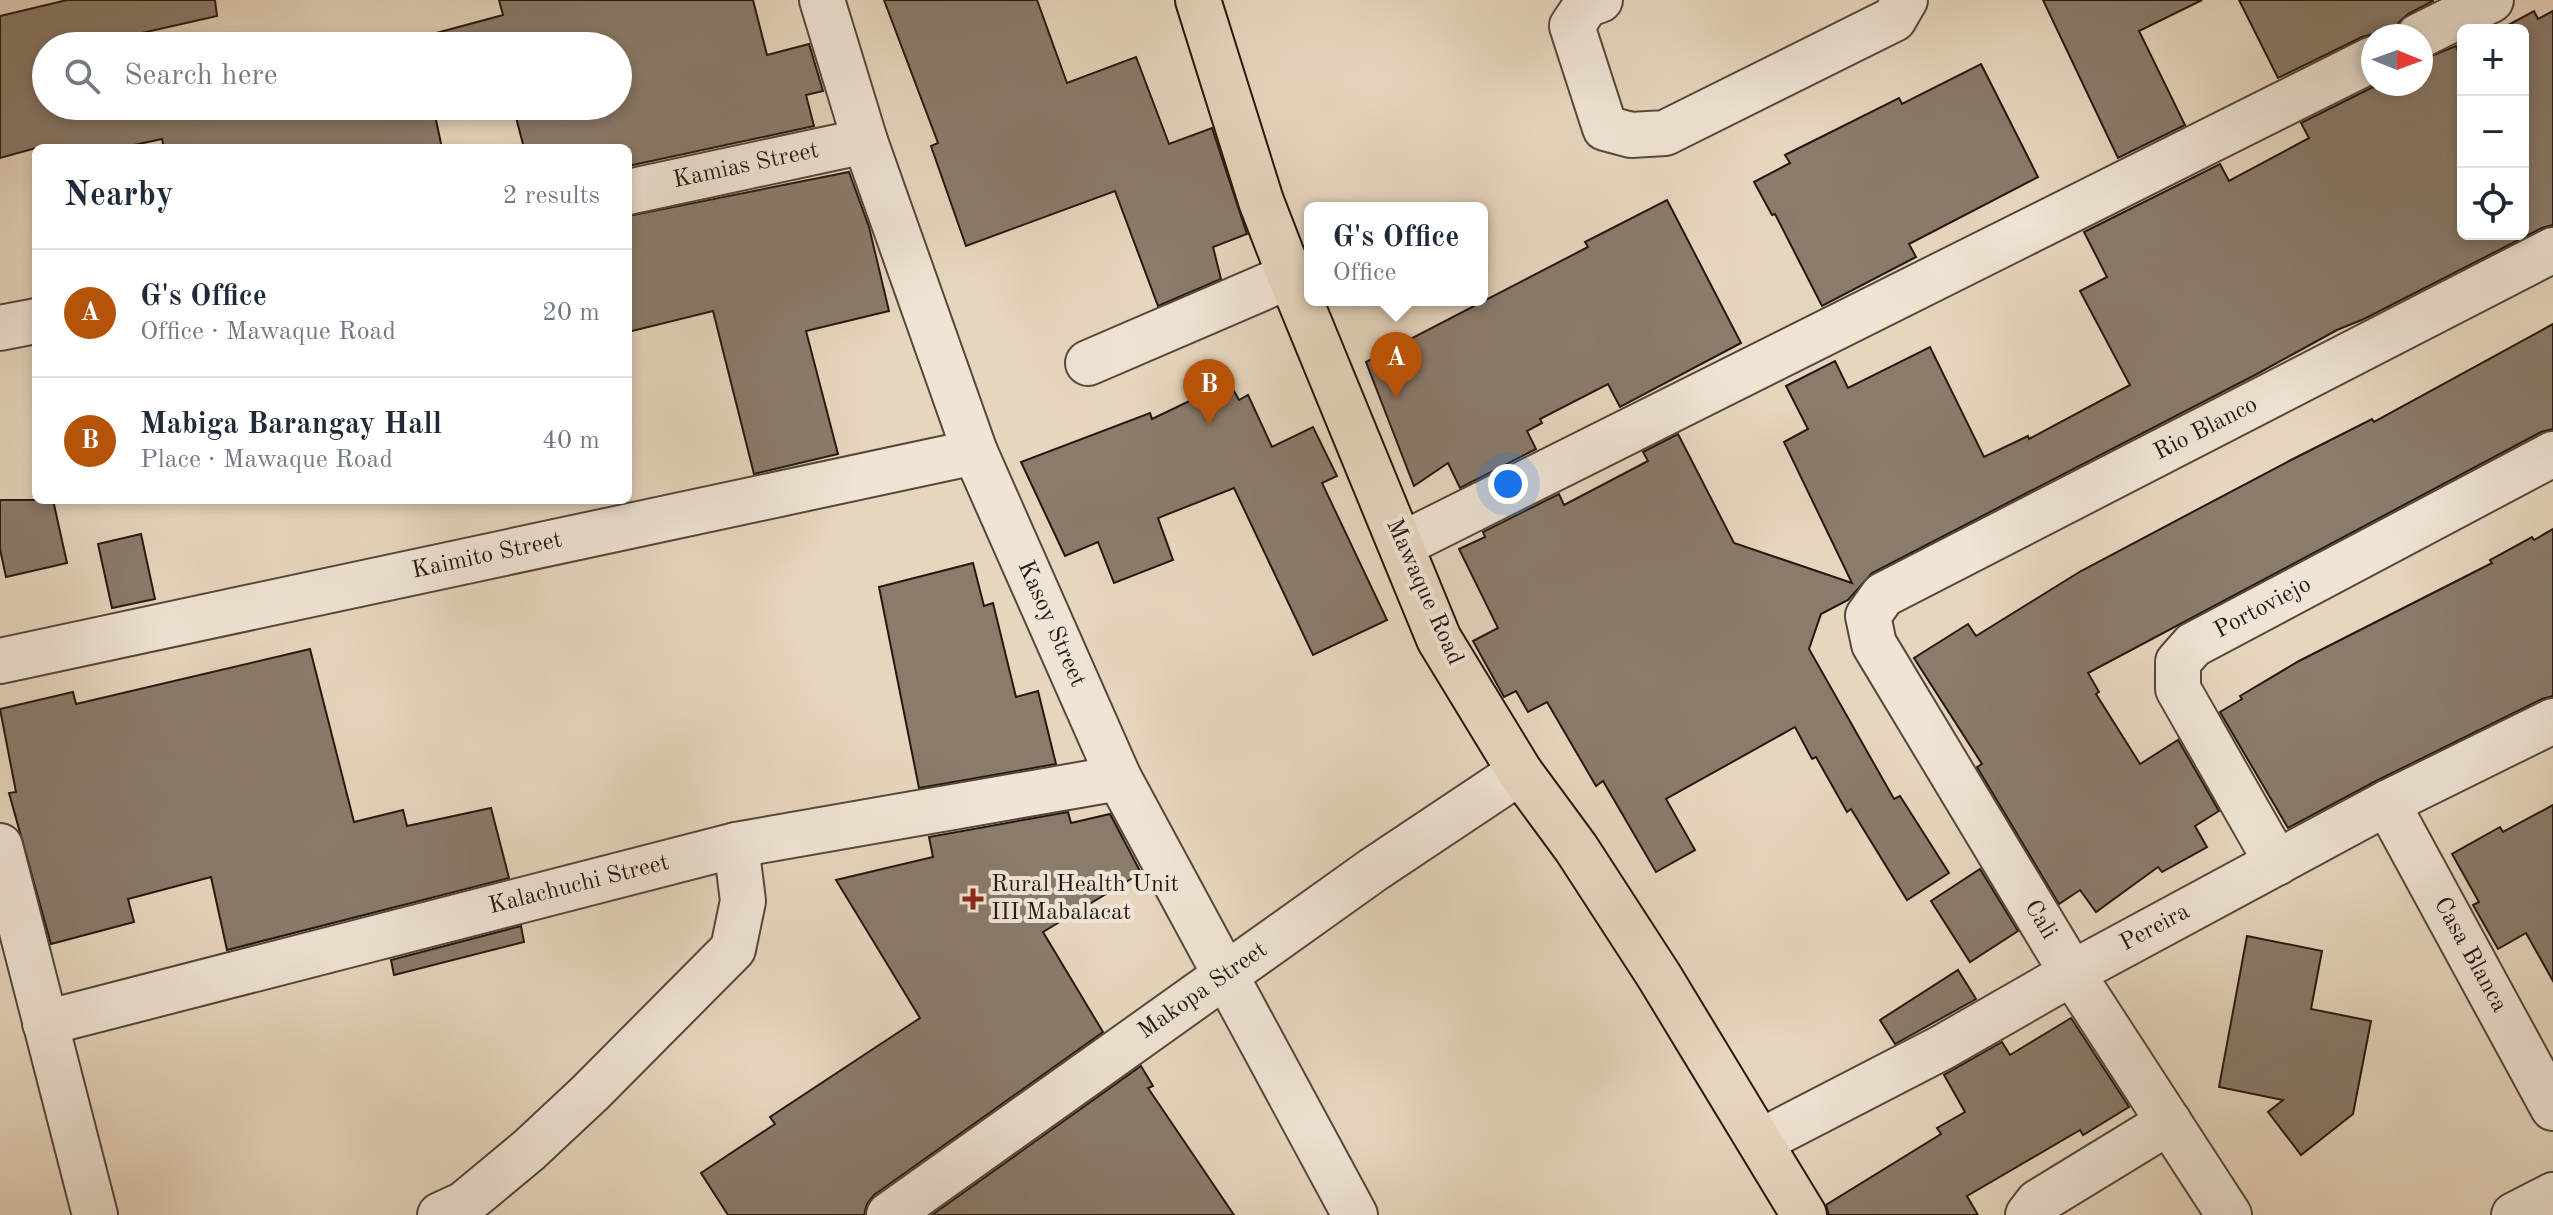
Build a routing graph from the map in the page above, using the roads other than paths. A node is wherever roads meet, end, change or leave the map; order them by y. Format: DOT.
graph roads {
  1 [pos="822,0"];
  2 [pos="1198,0"];
  3 [pos="1600,0"];
  4 [pos="1905,0"];
  5 [pos="2491,0"];
  6 [pos="2433,29"];
  7 [pos="2361,65"];
  8 [pos="865,141"];
  9 [pos="632,191"];
  10 [pos="2553,250"];
  11 [pos="1290,276"];
  12 [pos="32,322"];
  13 [pos="0,328"];
  14 [pos="1088,363"];
  15 [pos="975,452"];
  16 [pos="2553,454"];
  17 [pos="1401,545"];
  18 [pos="1868,616"];
  19 [pos="0,661"];
  20 [pos="2553,721"];
  21 [pos="1520,772"];
  22 [pos="1119,778"];
  23 [pos="2387,803"];
  24 [pos="736,845"];
  25 [pos="0,846"];
  26 [pos="2277,863"];
  27 [pos="2072,973"];
  28 [pos="1225,976"];
  29 [pos="45,1023"];
  30 [pos="2553,1108"];
  31 [pos="2169,1122"];
  32 [pos="1761,1141"];
  33 [pos="2553,1195"];
  34 [pos="95,1215"];
  35 [pos="440,1215"];
  36 [pos="889,1215"];
  37 [pos="1355,1215"];
  38 [pos="1804,1215"];
  39 [pos="2028,1215"];
  40 [pos="2229,1215"];
  41 [pos="2514,1215"];
  1 -- 8 [label="street, Kasoy Street"];
  2 -- 11 [label="main road, Mawaque Road"];
  3 -- 4 [label="street"];
  5 -- 6 [label="street"];
  7 -- 17 [label="street"];
  8 -- 9 [label="street, Kamias Street"];
  8 -- 15 [label="street, Kasoy Street"];
  10 -- 18 [label="street, Rio Blanco"];
  11 -- 14 [label="street"];
  11 -- 17 [label="main road, Mawaque Road"];
  12 -- 13 [label="street"];
  15 -- 19 [label="street, Kaimito Street"];
  15 -- 22 [label="street, Kasoy Street"];
  16 -- 26 [label="street, Portoviejo"];
  17 -- 21 [label="main road, Mawaque Road"];
  18 -- 27 [label="street, Cali"];
  20 -- 23 [label="street, Pereira"];
  21 -- 28 [label="street, Makopa Street"];
  21 -- 32 [label="main road, Mawaque Road"];
  22 -- 24 [label="street, Kalachuchi Street"];
  22 -- 28 [label="street, Kasoy Street"];
  23 -- 26 [label="street, Pereira"];
  23 -- 30 [label="street, Casa Blanca"];
  24 -- 29 [label="street, Kalachuchi Street"];
  24 -- 35 [label="street"];
  25 -- 29 [label="street"];
  26 -- 27 [label="street, Pereira"];
  27 -- 31 [label="street, Cali"];
  27 -- 32 [label="street, Pereira"];
  28 -- 36 [label="street, Makopa Street"];
  28 -- 37 [label="street, Kasoy Street"];
  29 -- 34 [label="street"];
  31 -- 39 [label="street"];
  31 -- 40 [label="street, Cali"];
  32 -- 38 [label="main road, Mawaque Road"];
  33 -- 41 [label="street"];
}
